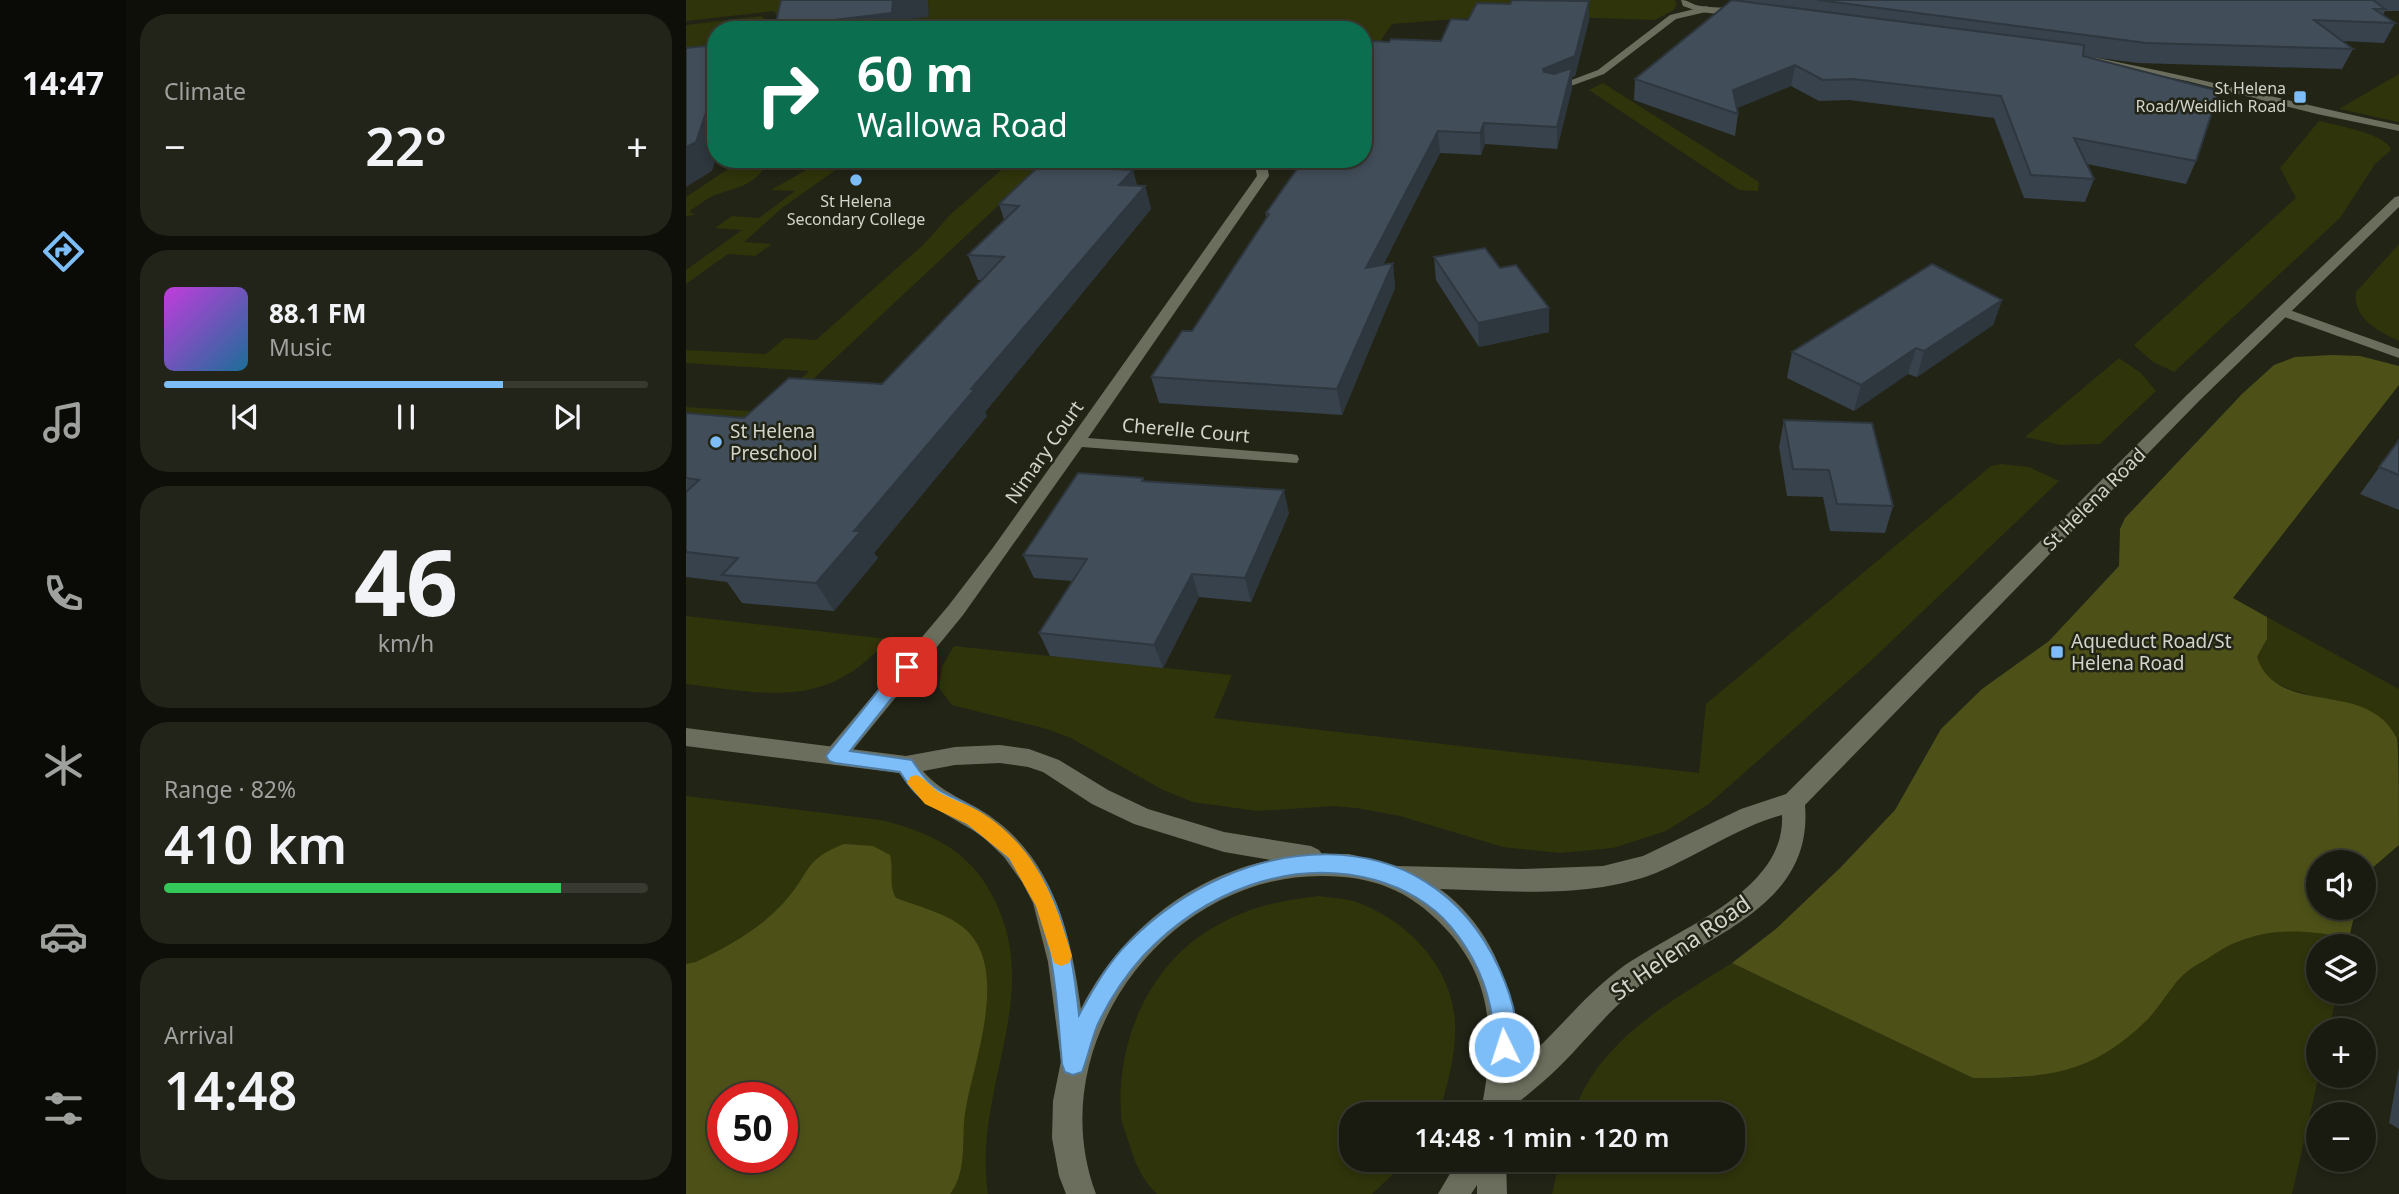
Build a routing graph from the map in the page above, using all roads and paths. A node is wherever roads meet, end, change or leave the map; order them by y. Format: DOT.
graph roads {
  1 [pos="1685,1"];
  2 [pos="1729,1"];
  3 [pos="1709,9"];
  4 [pos="1673,17"];
  5 [pos="2078,58"];
  6 [pos="1550,90"];
  7 [pos="2317,111"];
  8 [pos="2399,128"];
  9 [pos="2399,138"];
  10 [pos="1263,168"];
  11 [pos="2399,200"];
  12 [pos="2284,312"];
  13 [pos="2399,354"];
  14 [pos="1078,442"];
  15 [pos="1291,459"];
  16 [pos="686,737"];
  17 [pos="835,756"];
  18 [pos="906,765"];
  19 [pos="1793,802"];
  20 [pos="1350,864"];
  21 [pos="1397,877"];
  22 [pos="1073,1064"];
  23 [pos="1497,1102"];
  24 [pos="1502,1102"];
  25 [pos="1468,1172"];
  26 [pos="1491,1172"];
  27 [pos="1081,1194"];
  28 [pos="1453,1194"];
  29 [pos="1492,1194"];
  1 -- 3 [label="main road"];
  1 -- 4 [label="main road"];
  2 -- 3 [label="main road"];
  2 -- 3 [label="main road"];
  3 -- 4 [label="main road"];
  4 -- 6 [label="main road"];
  5 -- 7 [label="street"];
  7 -- 8 [label="main road"];
  7 -- 9 [label="main road"];
  10 -- 14 [label="main road, Nimary Court"];
  11 -- 12 [label="main road, St Helena Road"];
  12 -- 13 [label="main road"];
  12 -- 19 [label="main road, St Helena Road"];
  14 -- 15 [label="main road, Cherelle Court"];
  14 -- 17 [label="main road, Nimary Court"];
  16 -- 17 [label="main road"];
  17 -- 18 [label="main road"];
  18 -- 20 [label="main road"];
  18 -- 22 [label="main road"];
  19 -- 21 [label="main road"];
  19 -- 24 [label="main road, St Helena Road"];
  20 -- 21 [label="main road"];
  20 -- 22 [label="main road"];
  21 -- 23 [label="main road"];
  22 -- 27 [label="main road"];
  25 -- 28 [label="main road"];
  26 -- 29 [label="main road"];
}
